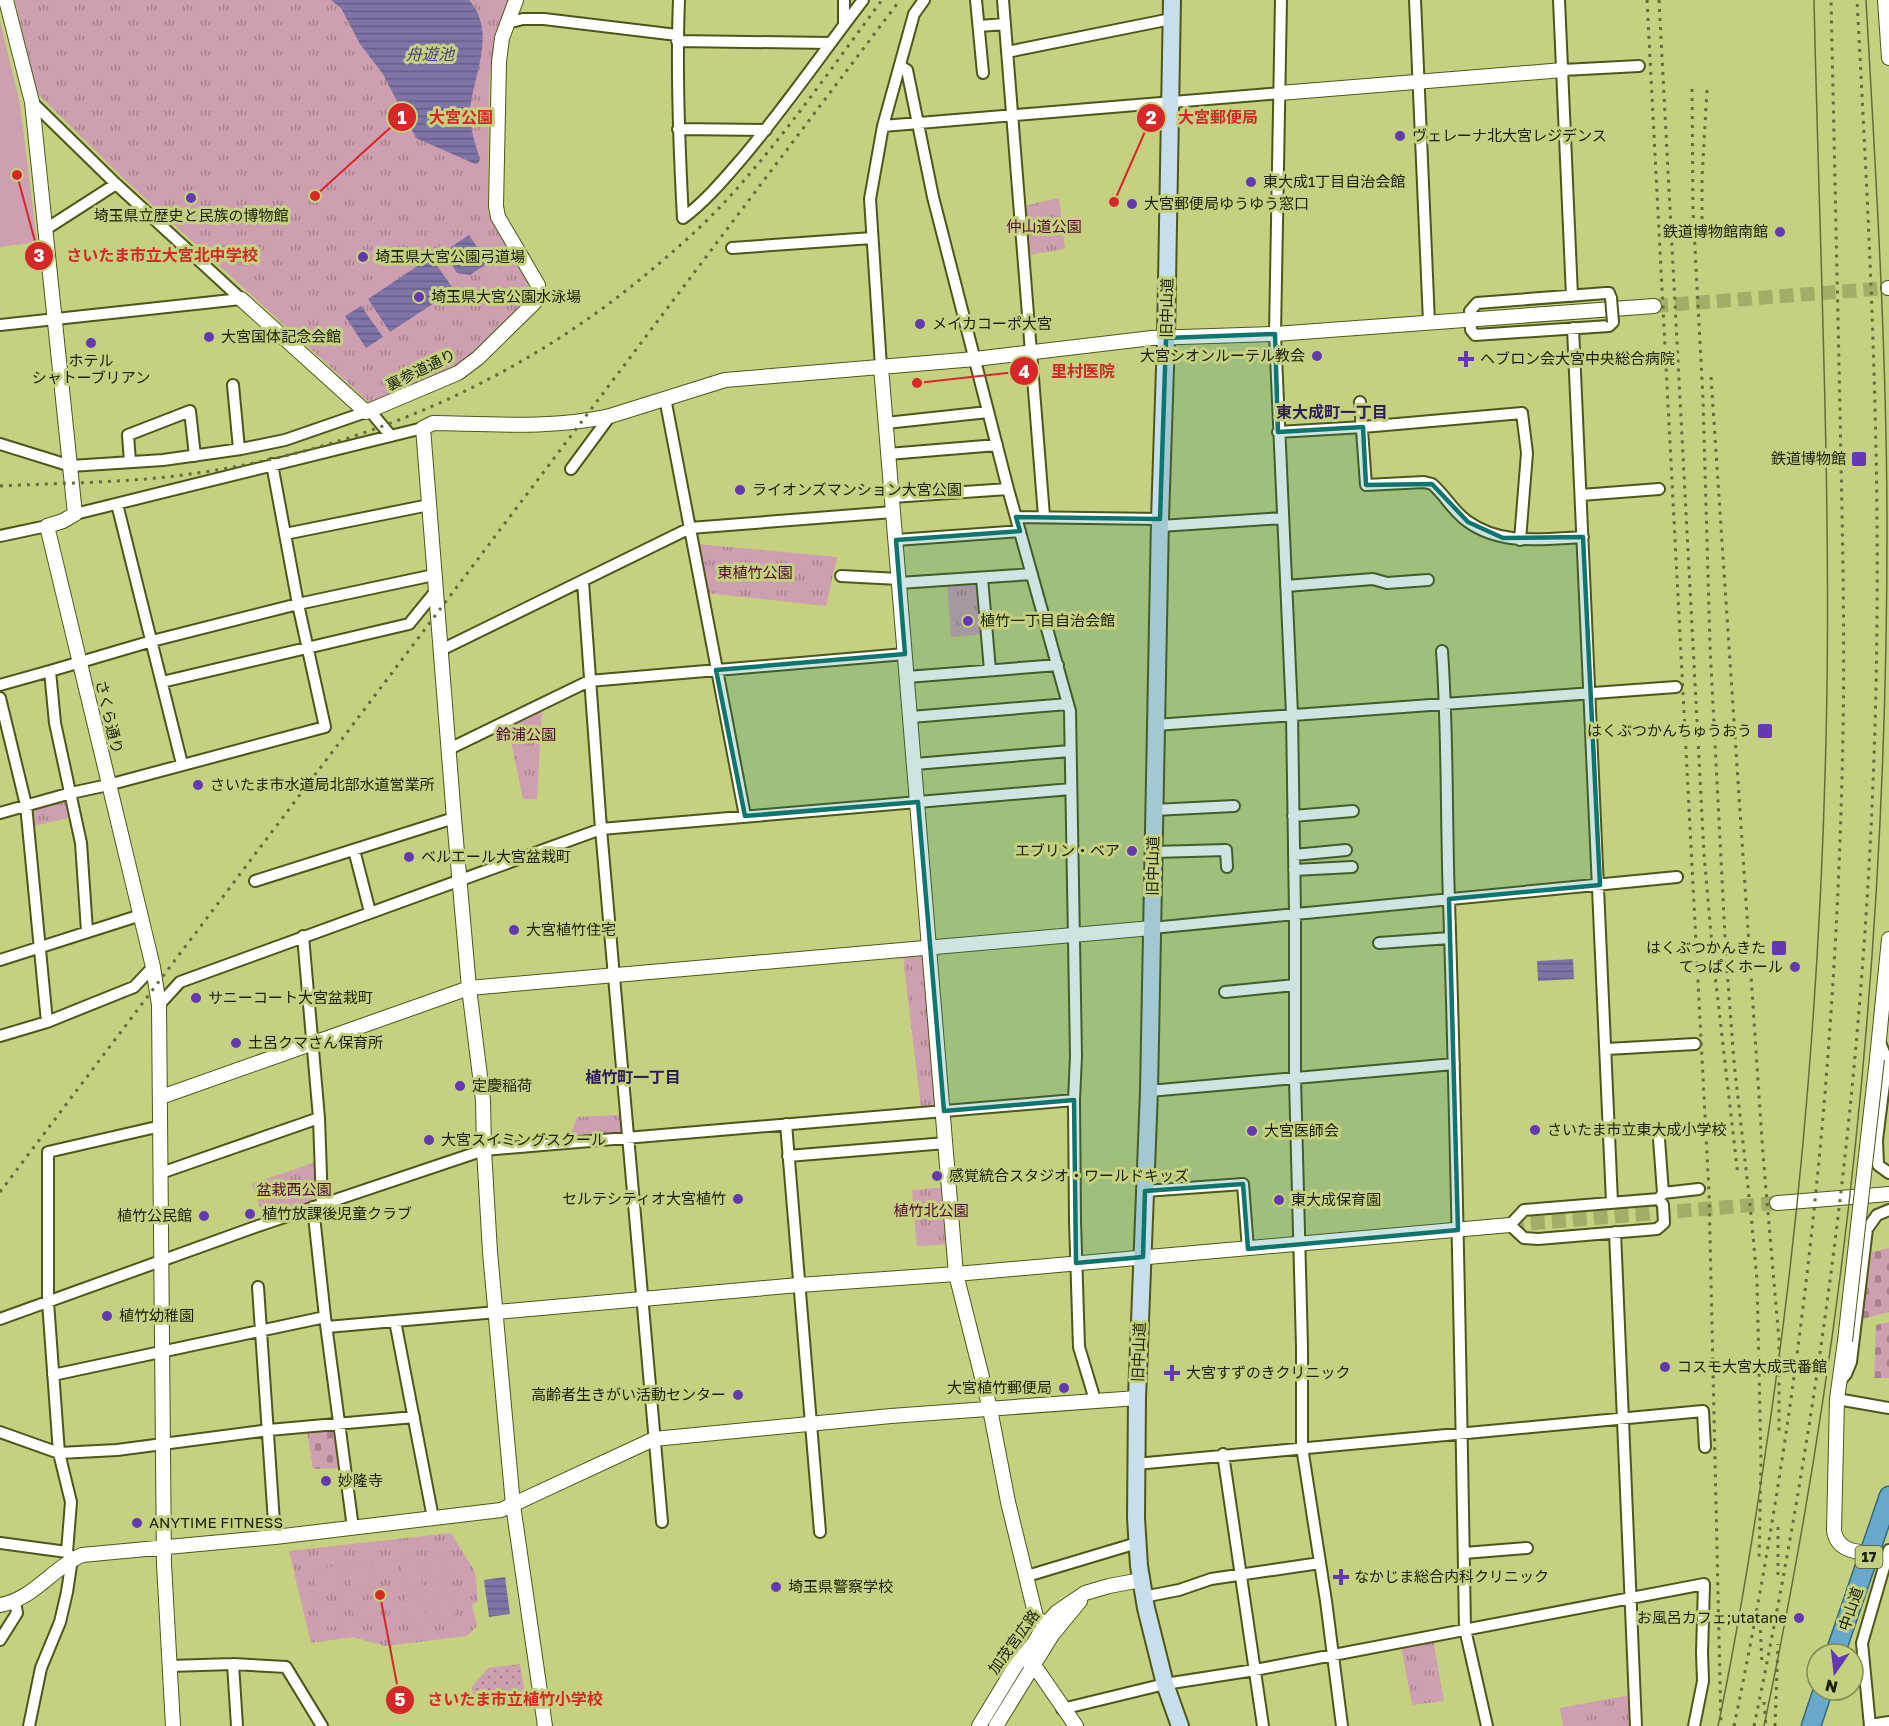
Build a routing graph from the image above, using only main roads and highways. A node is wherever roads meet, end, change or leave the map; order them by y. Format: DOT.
graph roads {
  1 [pos="1172,0"];
  2 [pos="1889,1496"];
  3 [pos="1840,1642"];
  4 [pos="1819,1702"];
  5 [pos="1180,1726"];
  6 [pos="1811,1726"];
  1 -- 5 [label="main road, 旧中山道"];
  2 -- 3 [label="highway, 中山道 / 17"];
  4 -- 6 [label="highway"];
}
